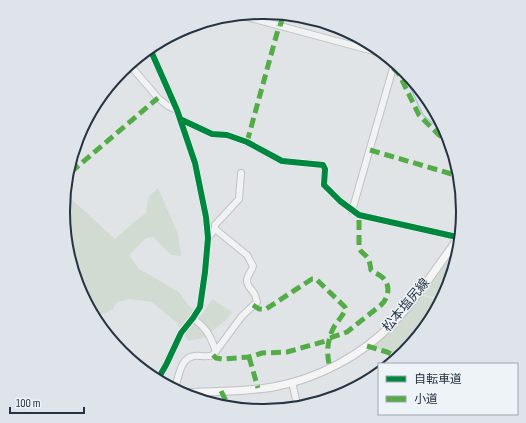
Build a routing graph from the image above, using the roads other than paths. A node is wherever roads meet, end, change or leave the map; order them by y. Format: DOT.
graph roads {
  1 [pos="254,19"];
  2 [pos="367,49"];
  3 [pos="152,54"];
  4 [pos="392,69"];
  5 [pos="133,70"];
  6 [pos="177,110"];
  7 [pos="180,119"];
  8 [pos="241,174"];
  9 [pos="352,211"];
  10 [pos="216,228"];
  11 [pos="454,237"];
  12 [pos="208,238"];
  13 [pos="453,244"];
  14 [pos="193,318"];
  15 [pos="216,351"];
  16 [pos="160,374"];
  17 [pos="292,382"];
  18 [pos="176,383"];
  19 [pos="197,392"];
  20 [pos="296,401"];
  1 -- 2 [label="street"];
  3 -- 6 [label="street"];
  4 -- 9 [label="street"];
  5 -- 6 [label="street"];
  6 -- 7 [label="street"];
  7 -- 9 [label="street"];
  7 -- 12 [label="street"];
  8 -- 10 [label="street"];
  9 -- 11 [label="street"];
  10 -- 12 [label="street"];
  10 -- 15 [label="street"];
  12 -- 14 [label="street"];
  13 -- 17 [label="main road, 松本塩尻線"];
  14 -- 15 [label="street"];
  14 -- 16 [label="street"];
  15 -- 18 [label="street"];
  17 -- 19 [label="main road, 松本塩尻線"];
  17 -- 20 [label="street"];
}
